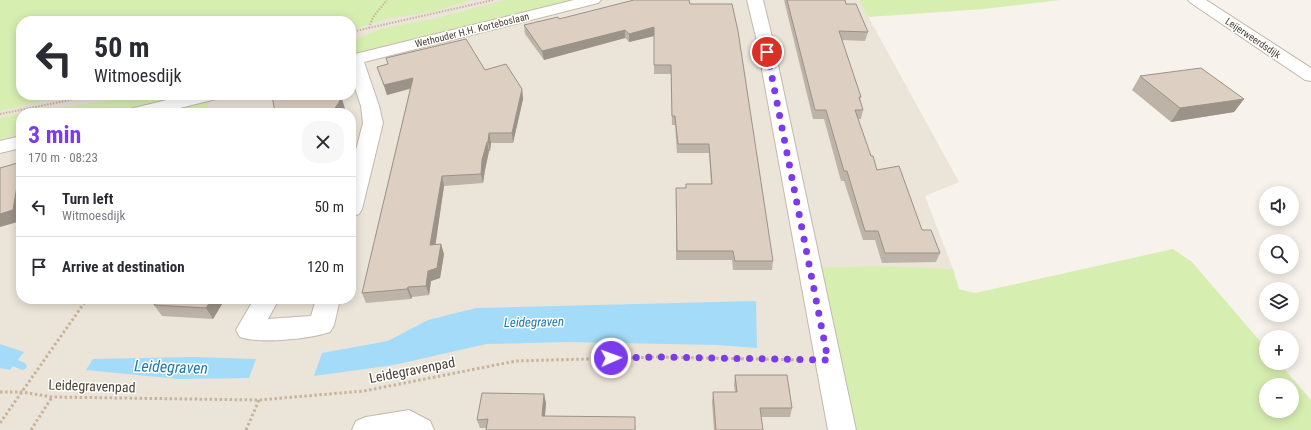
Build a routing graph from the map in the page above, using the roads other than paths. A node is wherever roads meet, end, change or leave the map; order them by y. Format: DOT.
graph roads {
  1 [pos="593,0"];
  2 [pos="755,0"];
  3 [pos="1196,0"];
  4 [pos="356,59"];
  5 [pos="356,70"];
  6 [pos="1311,76"];
  7 [pos="190,100"];
  8 [pos="157,108"];
  9 [pos="373,123"];
  10 [pos="16,143"];
  11 [pos="0,147"];
  12 [pos="356,151"];
  13 [pos="356,189"];
  14 [pos="264,304"];
  15 [pos="327,304"];
  16 [pos="366,430"];
  17 [pos="420,430"];
  18 [pos="842,430"];
  1 -- 4 [label="street, Wethouder H.H. Korteboslaan"];
  2 -- 18 [label="street"];
  3 -- 6 [label="street, Leijerweerdsdijk"];
  5 -- 9 [label="street"];
  7 -- 8 [label="street"];
  9 -- 12 [label="street"];
  9 -- 13 [label="street"];
  10 -- 11 [label="street"];
  14 -- 15 [label="street"];
  16 -- 17 [label="street"];
}
